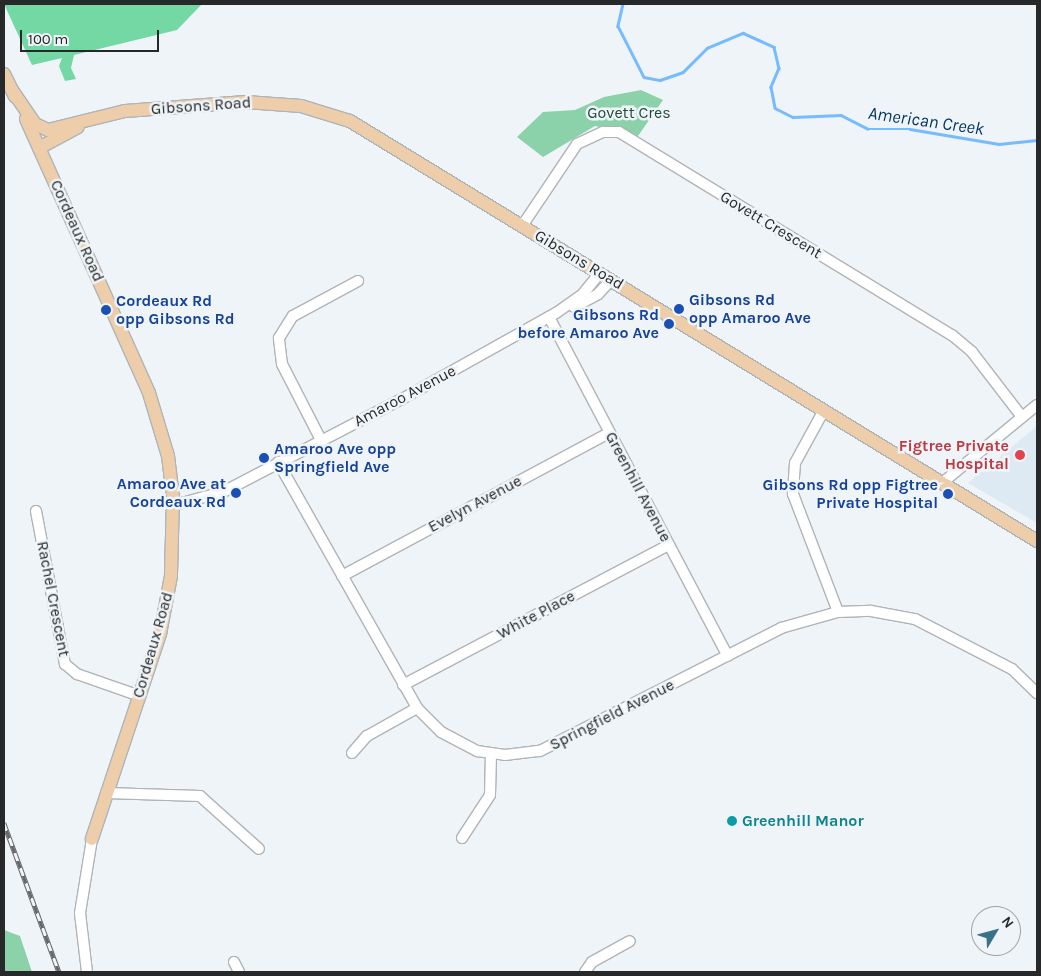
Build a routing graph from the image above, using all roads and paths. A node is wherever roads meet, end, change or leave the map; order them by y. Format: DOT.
graph roads {
  1 [pos="4,74"];
  2 [pos="12,90"];
  3 [pos="86,121"];
  4 [pos="39,148"];
  5 [pos="522,226"];
  6 [pos="606,277"];
  7 [pos="358,282"];
  8 [pos="553,315"];
  9 [pos="1037,405"];
  10 [pos="824,410"];
  11 [pos="1022,417"];
  12 [pos="609,433"];
  13 [pos="321,440"];
  14 [pos="278,462"];
  15 [pos="942,483"];
  16 [pos="174,501"];
  17 [pos="36,511"];
  18 [pos="1037,541"];
  19 [pos="668,545"];
  20 [pos="342,576"];
  21 [pos="838,612"];
  22 [pos="728,656"];
  23 [pos="403,685"];
  24 [pos="1037,693"];
  25 [pos="140,696"];
  26 [pos="417,708"];
  27 [pos="352,753"];
  28 [pos="491,754"];
  29 [pos="106,792"];
  30 [pos="462,838"];
  31 [pos="92,839"];
  32 [pos="259,849"];
  33 [pos="630,941"];
  34 [pos="234,962"];
  35 [pos="87,972"];
  36 [pos="239,972"];
  37 [pos="584,972"];
  1 -- 2 [label="main road, Cordeaux Road"];
  2 -- 3 [label="main road, Gibsons Road"];
  2 -- 4 [label="main road, Cordeaux Road"];
  3 -- 4 [label="main road, Gibsons Road"];
  3 -- 5 [label="main road, Gibsons Road"];
  4 -- 16 [label="main road, Cordeaux Road"];
  5 -- 6 [label="main road, Gibsons Road"];
  5 -- 11 [label="street, Govett Crescent"];
  6 -- 8 [label="street, Amaroo Avenue"];
  6 -- 10 [label="main road, Gibsons Road"];
  7 -- 13 [label="street"];
  8 -- 12 [label="street, Greenhill Avenue"];
  8 -- 13 [label="street, Amaroo Avenue"];
  9 -- 11 [label="street"];
  10 -- 15 [label="main road, Gibsons Road"];
  10 -- 21 [label="street"];
  11 -- 15 [label="street"];
  12 -- 19 [label="street, Greenhill Avenue"];
  12 -- 20 [label="street, Evelyn Avenue"];
  13 -- 14 [label="street, Amaroo Avenue"];
  14 -- 16 [label="street, Amaroo Avenue"];
  14 -- 20 [label="street, Springfield Avenue"];
  15 -- 18 [label="main road, Gibsons Road"];
  16 -- 25 [label="main road, Cordeaux Road"];
  17 -- 25 [label="street, Rachel Crescent"];
  19 -- 22 [label="street, Greenhill Avenue"];
  19 -- 23 [label="street, White Place"];
  20 -- 23 [label="street, Springfield Avenue"];
  21 -- 22 [label="street, Springfield Avenue"];
  21 -- 24 [label="street, Springfield Avenue"];
  22 -- 28 [label="street, Springfield Avenue"];
  23 -- 26 [label="street, Springfield Avenue"];
  25 -- 29 [label="main road, Cordeaux Road"];
  26 -- 27 [label="street"];
  26 -- 28 [label="street, Springfield Avenue"];
  28 -- 30 [label="street"];
  29 -- 31 [label="main road, Cordeaux Road"];
  29 -- 32 [label="street"];
  31 -- 35 [label="street, Cordeaux Road"];
  33 -- 37 [label="street"];
  34 -- 36 [label="street"];
}
